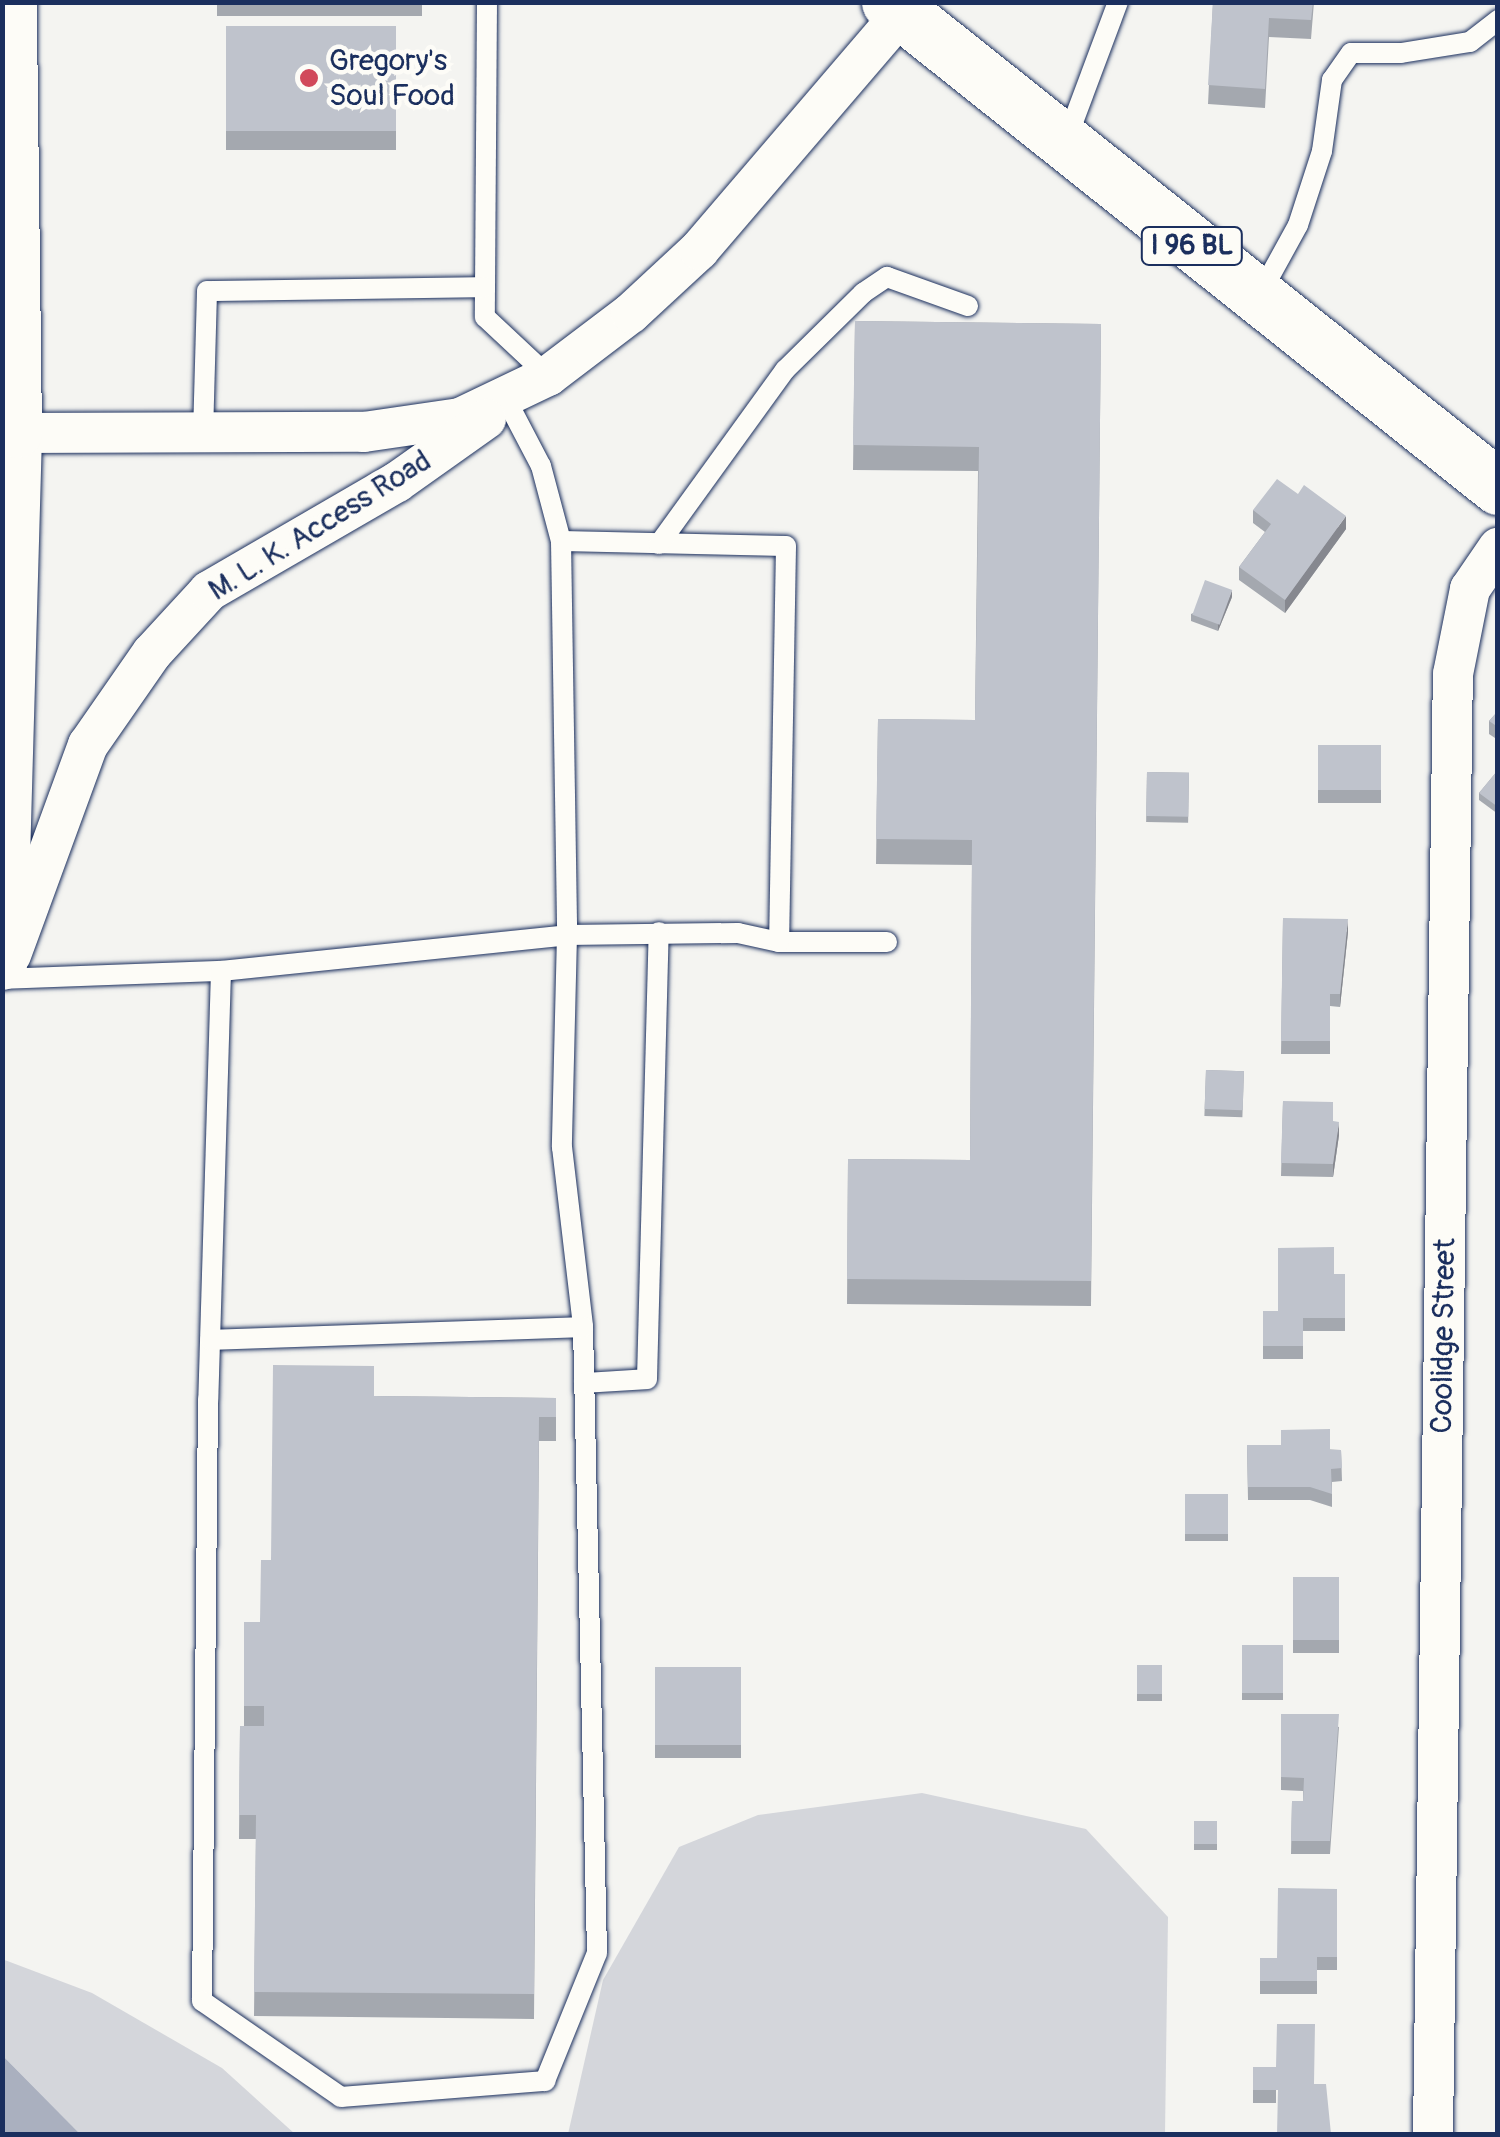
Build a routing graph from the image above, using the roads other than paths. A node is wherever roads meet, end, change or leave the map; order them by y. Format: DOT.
graph roads {
  1 [pos="12,2"];
  2 [pos="487,2"];
  3 [pos="1118,2"];
  4 [pos="902,6"];
  5 [pos="1498,20"];
  6 [pos="1064,147"];
  7 [pos="484,287"];
  8 [pos="1258,298"];
  9 [pos="968,306"];
  10 [pos="548,376"];
  11 [pos="508,404"];
  12 [pos="17,433"];
  13 [pos="203,434"];
  14 [pos="1498,486"];
  15 [pos="561,541"];
  16 [pos="659,544"];
  17 [pos="1498,548"];
  18 [pos="659,932"];
  19 [pos="566,935"];
  20 [pos="779,942"];
  21 [pos="888,942"];
  22 [pos="2,965"];
  23 [pos="221,972"];
  24 [pos="2,978"];
  25 [pos="583,1327"];
  26 [pos="210,1340"];
  27 [pos="584,1383"];
  28 [pos="1433,2134"];
  1 -- 12 [label="street"];
  2 -- 7 [label="lane"];
  3 -- 6 [label="lane"];
  4 -- 6 [label="main road, I 96 BL"];
  4 -- 10 [label="street, M. L. K. Access Road"];
  5 -- 8 [label="lane"];
  6 -- 8 [label="main road, I 96 BL"];
  7 -- 10 [label="lane"];
  7 -- 13 [label="lane"];
  8 -- 14 [label="main road, I 96 BL"];
  9 -- 16 [label="lane"];
  10 -- 11 [label="street, M. L. K. Access Road"];
  10 -- 13 [label="street, M. L. K. Access Road"];
  11 -- 15 [label="lane"];
  11 -- 24 [label="street, M. L. K. Access Road"];
  12 -- 13 [label="street, M. L. K. Access Road"];
  12 -- 22 [label="street"];
  15 -- 16 [label="lane"];
  15 -- 19 [label="lane"];
  16 -- 20 [label="lane"];
  17 -- 28 [label="street, Coolidge Street"];
  18 -- 19 [label="lane"];
  18 -- 20 [label="lane"];
  18 -- 27 [label="lane"];
  19 -- 23 [label="lane"];
  19 -- 25 [label="lane"];
  20 -- 21 [label="lane"];
  23 -- 24 [label="lane"];
  23 -- 26 [label="lane"];
  25 -- 26 [label="lane"];
  25 -- 27 [label="lane"];
  26 -- 27 [label="lane"];
}
